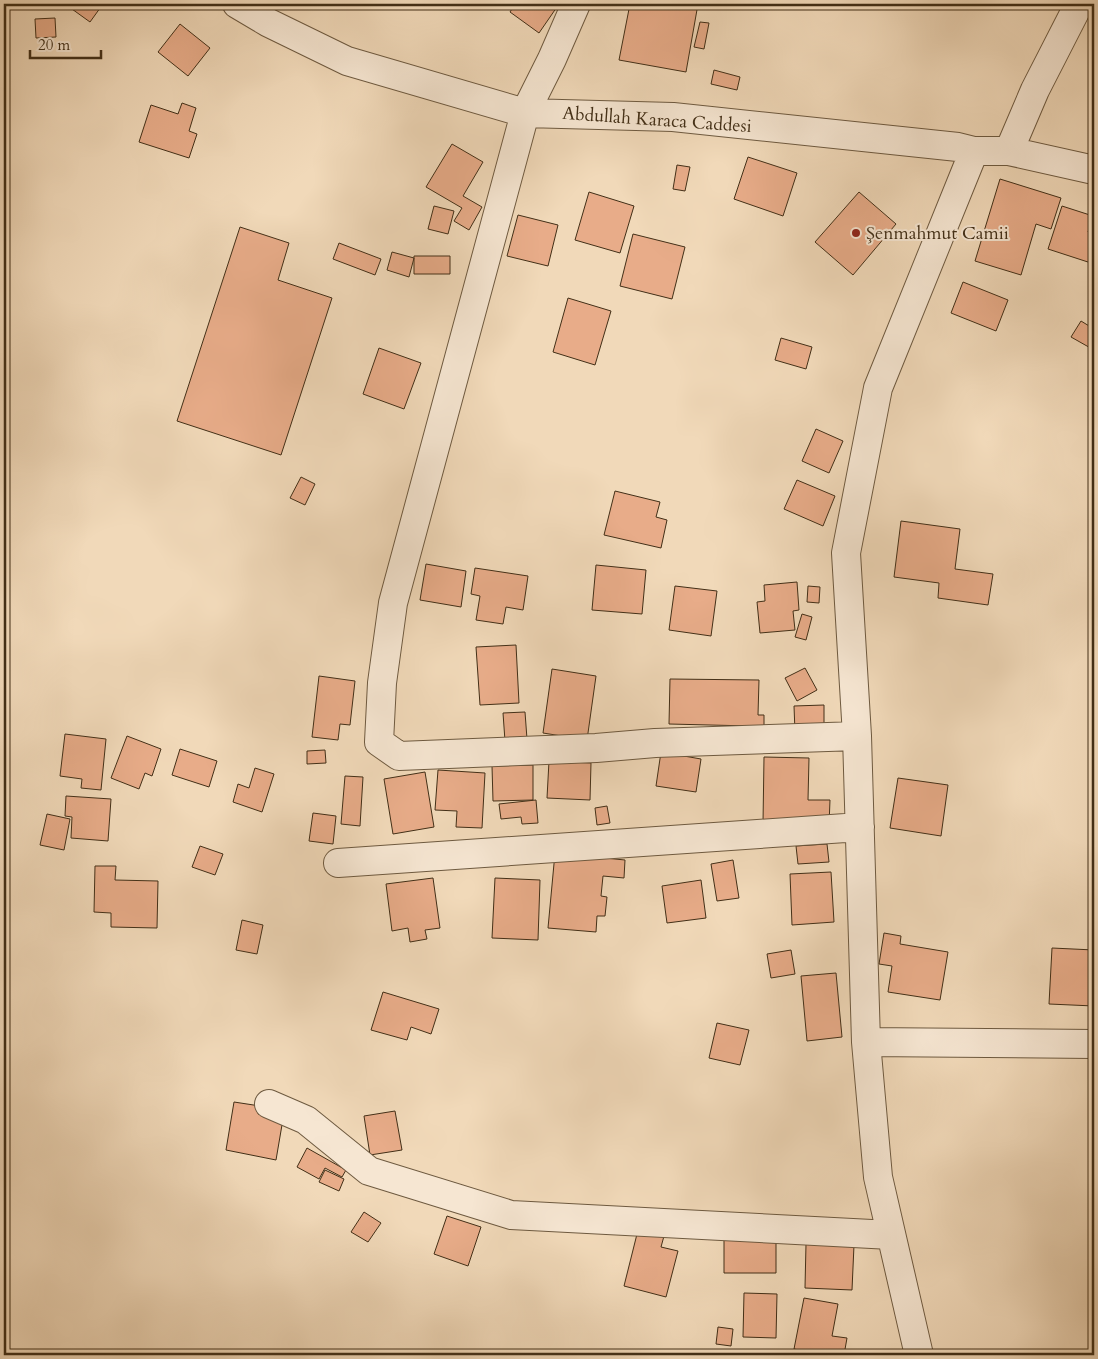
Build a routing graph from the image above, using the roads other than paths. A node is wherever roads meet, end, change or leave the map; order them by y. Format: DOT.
graph roads {
  1 [pos="237,4"];
  2 [pos="576,4"];
  3 [pos="1079,4"];
  4 [pos="273,13"];
  5 [pos="525,113"];
  6 [pos="974,151"];
  7 [pos="1009,151"];
  8 [pos="1094,170"];
  9 [pos="856,736"];
  10 [pos="860,827"];
  11 [pos="338,863"];
  12 [pos="866,1042"];
  13 [pos="1094,1044"];
  14 [pos="269,1104"];
  15 [pos="891,1235"];
  16 [pos="919,1355"];
  1 -- 4 [label="street, Abdullah Karaca Caddesi"];
  2 -- 5 [label="street"];
  3 -- 7 [label="street"];
  4 -- 5 [label="street, Abdullah Karaca Caddesi"];
  5 -- 6 [label="street, Abdullah Karaca Caddesi"];
  5 -- 9 [label="street"];
  6 -- 7 [label="street, Abdullah Karaca Caddesi"];
  6 -- 9 [label="street"];
  7 -- 8 [label="street, Abdullah Karaca Caddesi"];
  9 -- 10 [label="street"];
  10 -- 11 [label="street"];
  10 -- 12 [label="street"];
  12 -- 13 [label="street"];
  12 -- 15 [label="street"];
  14 -- 15 [label="street"];
  15 -- 16 [label="street"];
}
